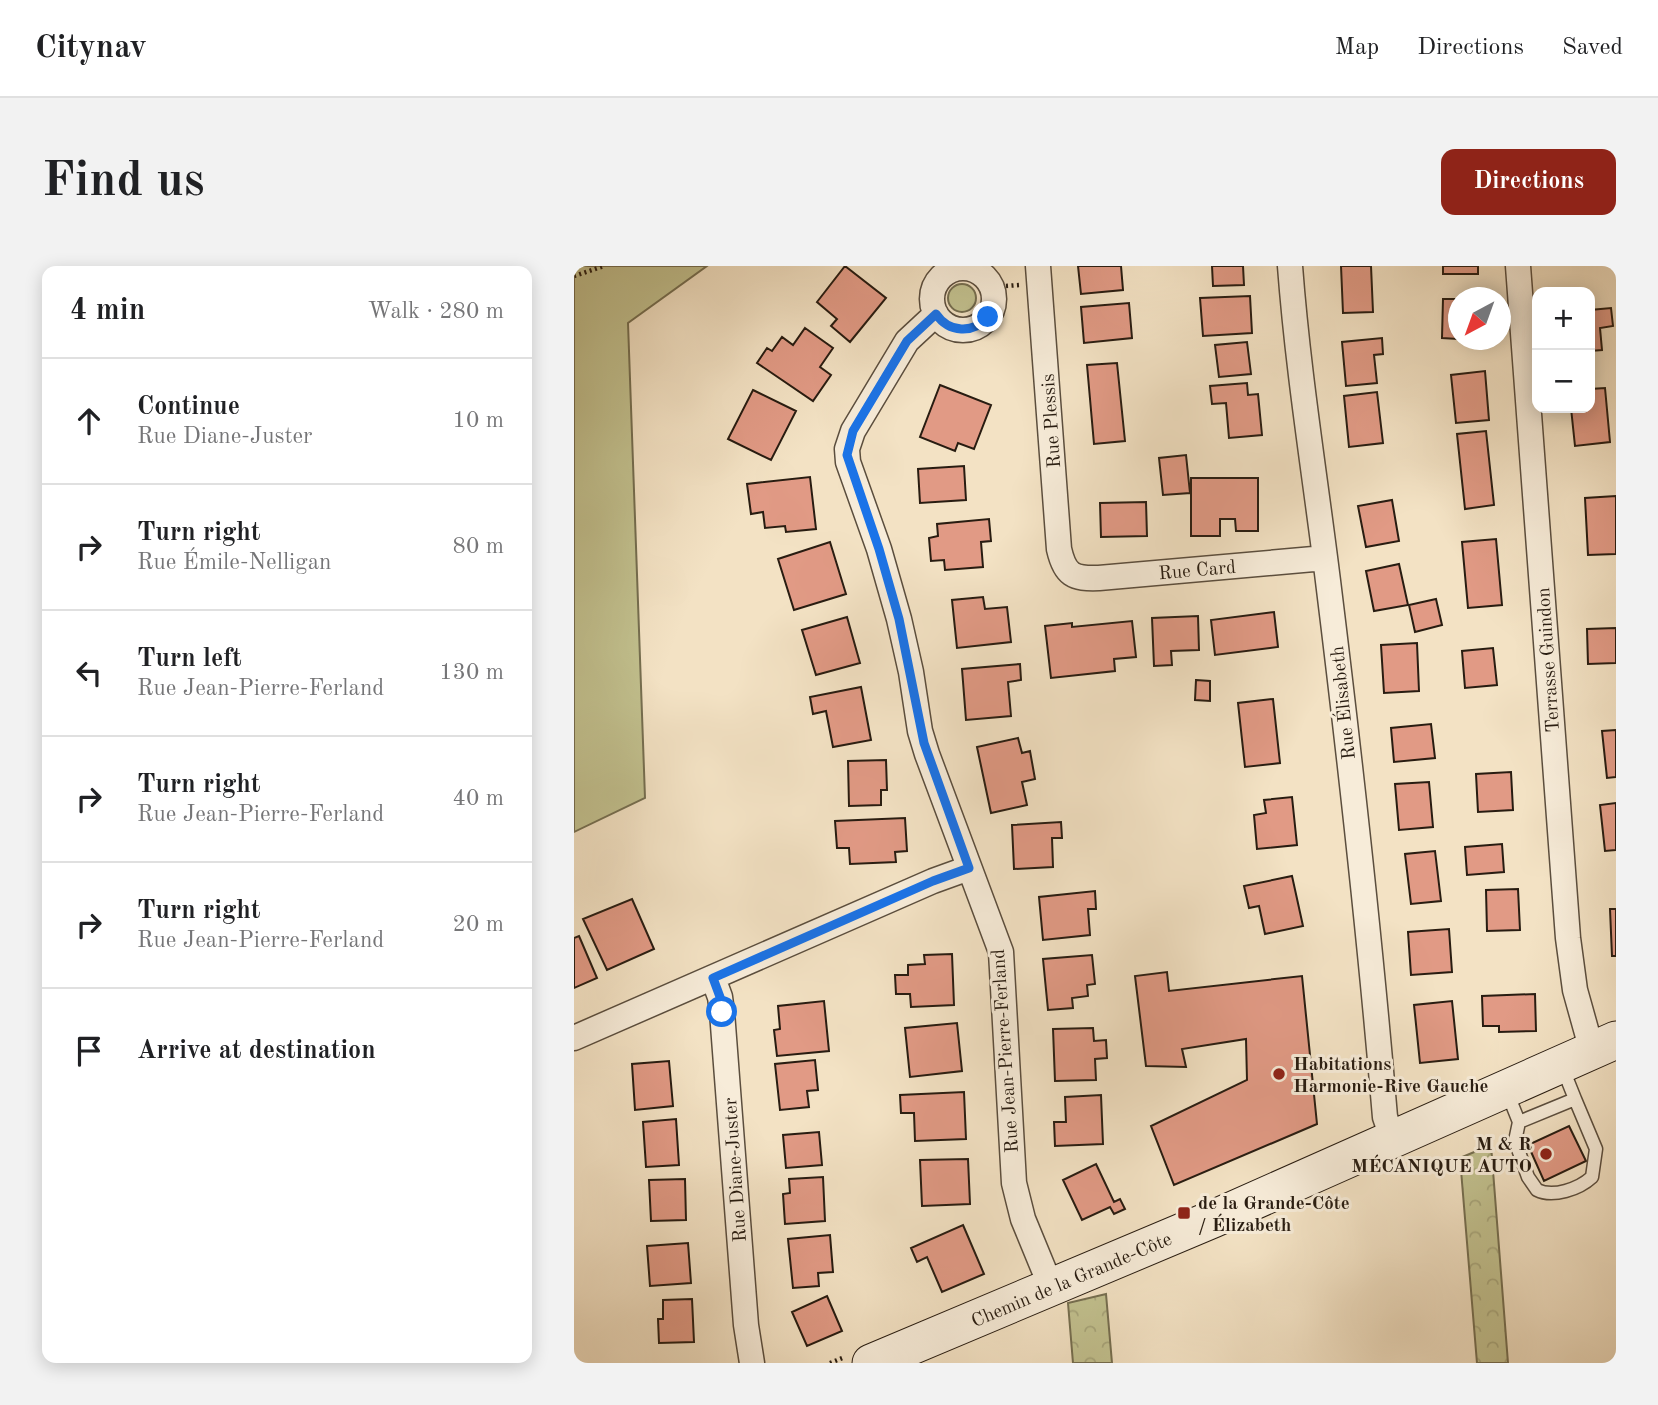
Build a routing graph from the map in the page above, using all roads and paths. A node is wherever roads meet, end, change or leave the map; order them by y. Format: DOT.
graph roads {
  1 [pos="604,266"];
  2 [pos="1038,266"];
  3 [pos="1290,266"];
  4 [pos="1518,266"];
  5 [pos="574,276"];
  6 [pos="936,314"];
  7 [pos="1325,558"];
  8 [pos="1070,573"];
  9 [pos="969,868"];
  10 [pos="713,978"];
  11 [pos="574,1038"];
  12 [pos="1590,1052"];
  13 [pos="1575,1099"];
  14 [pos="1513,1106"];
  15 [pos="1393,1140"];
  16 [pos="1051,1287"];
  17 [pos="752,1363"];
  18 [pos="871,1363"];
  1 -- 5 [label="path"];
  2 -- 8 [label="street, Rue Plessis"];
  3 -- 7 [label="street, Rue Élisabeth"];
  4 -- 12 [label="street, Terrasse Guindon"];
  6 -- 9 [label="street, Rue Jean-Pierre-Ferland"];
  7 -- 8 [label="street, Rue Card"];
  7 -- 15 [label="street, Rue Élisabeth"];
  9 -- 10 [label="street"];
  9 -- 16 [label="street, Rue Jean-Pierre-Ferland"];
  10 -- 11 [label="street"];
  10 -- 17 [label="street, Rue Diane-Juster"];
  12 -- 13 [label="lane"];
  12 -- 14 [label="main road, Chemin de la Grande-Côte"];
  13 -- 14 [label="lane"];
  13 -- 14 [label="lane"];
  14 -- 15 [label="main road, Chemin de la Grande-Côte"];
  15 -- 16 [label="main road, Chemin de la Grande-Côte"];
  16 -- 18 [label="main road, Chemin de la Grande-Côte"];
}
